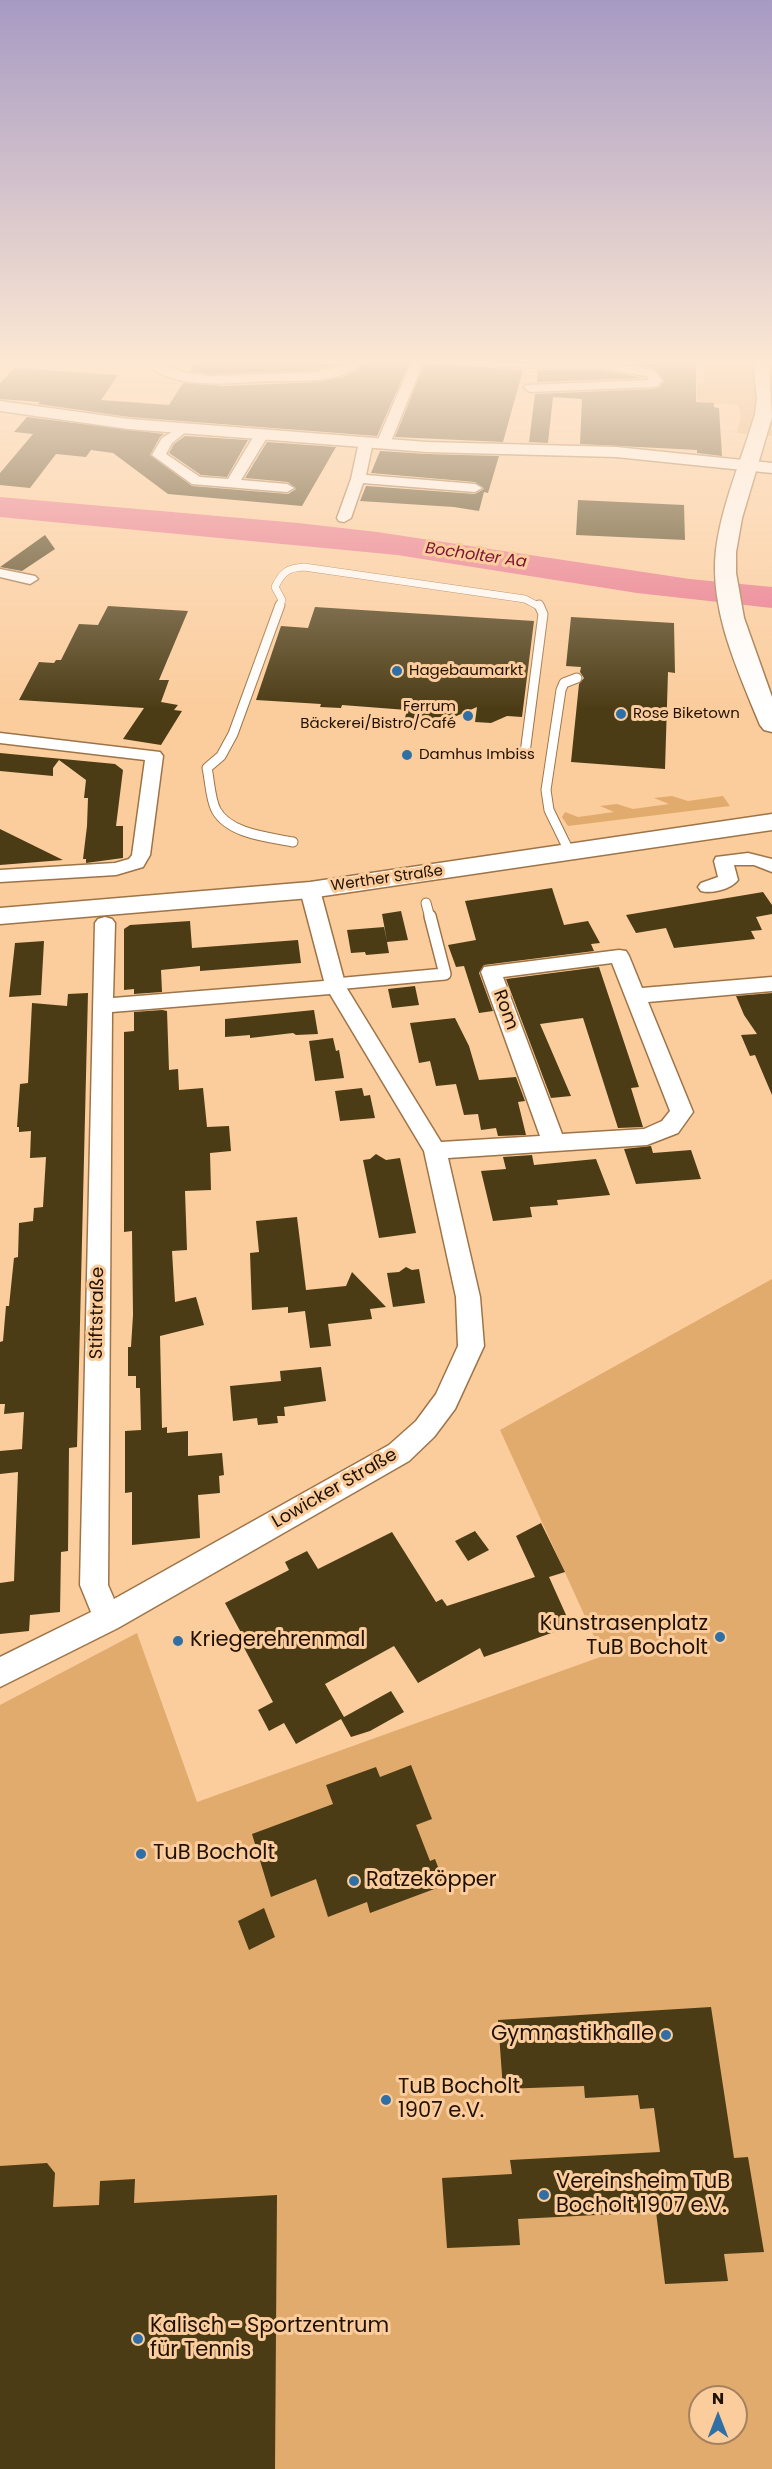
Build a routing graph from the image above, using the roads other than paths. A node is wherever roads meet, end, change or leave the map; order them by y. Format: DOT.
graph roads {
  1 [pos="193,478"];
  2 [pos="235,478"];
  3 [pos="746,478"];
  4 [pos="357,479"];
  5 [pos="232,483"];
  6 [pos="287,488"];
  7 [pos="475,488"];
  8 [pos="344,518"];
  9 [pos="0,573"];
  10 [pos="30,579"];
  11 [pos="577,678"];
  12 [pos="772,725"];
  13 [pos="0,738"];
  14 [pos="525,753"];
  15 [pos="772,822"];
  16 [pos="293,842"];
  17 [pos="570,853"];
  18 [pos="772,867"];
  19 [pos="0,876"];
  20 [pos="708,887"];
  21 [pos="310,890"];
  22 [pos="426,903"];
  23 [pos="0,916"];
  24 [pos="105,923"];
  25 [pos="772,984"];
  26 [pos="336,986"];
  27 [pos="635,996"];
  28 [pos="102,1006"];
  29 [pos="554,1142"];
  30 [pos="435,1151"];
  31 [pos="108,1618"];
  32 [pos="0,1673"];
  1 -- 5 [label="street"];
  2 -- 5 [label="street"];
  3 -- 12 [label="main road"];
  4 -- 7 [label="street"];
  4 -- 8 [label="street"];
  5 -- 6 [label="street"];
  9 -- 10 [label="street"];
  11 -- 17 [label="lane"];
  13 -- 19 [label="street"];
  14 -- 16 [label="lane"];
  15 -- 17 [label="main road, Werther Straße"];
  17 -- 21 [label="main road, Werther Straße"];
  18 -- 20 [label="street"];
  21 -- 23 [label="main road, Werther Straße"];
  21 -- 26 [label="street, Lowicker Straße"];
  22 -- 26 [label="lane"];
  24 -- 28 [label="street, Stiftstraße"];
  25 -- 27 [label="street"];
  26 -- 28 [label="street"];
  26 -- 30 [label="street, Lowicker Straße"];
  27 -- 29 [label="street, Rom"];
  27 -- 29 [label="street, Rom"];
  28 -- 31 [label="street, Stiftstraße"];
  29 -- 30 [label="street, Rom"];
  30 -- 31 [label="street, Lowicker Straße"];
  31 -- 32 [label="street, Lowicker Straße"];
}
